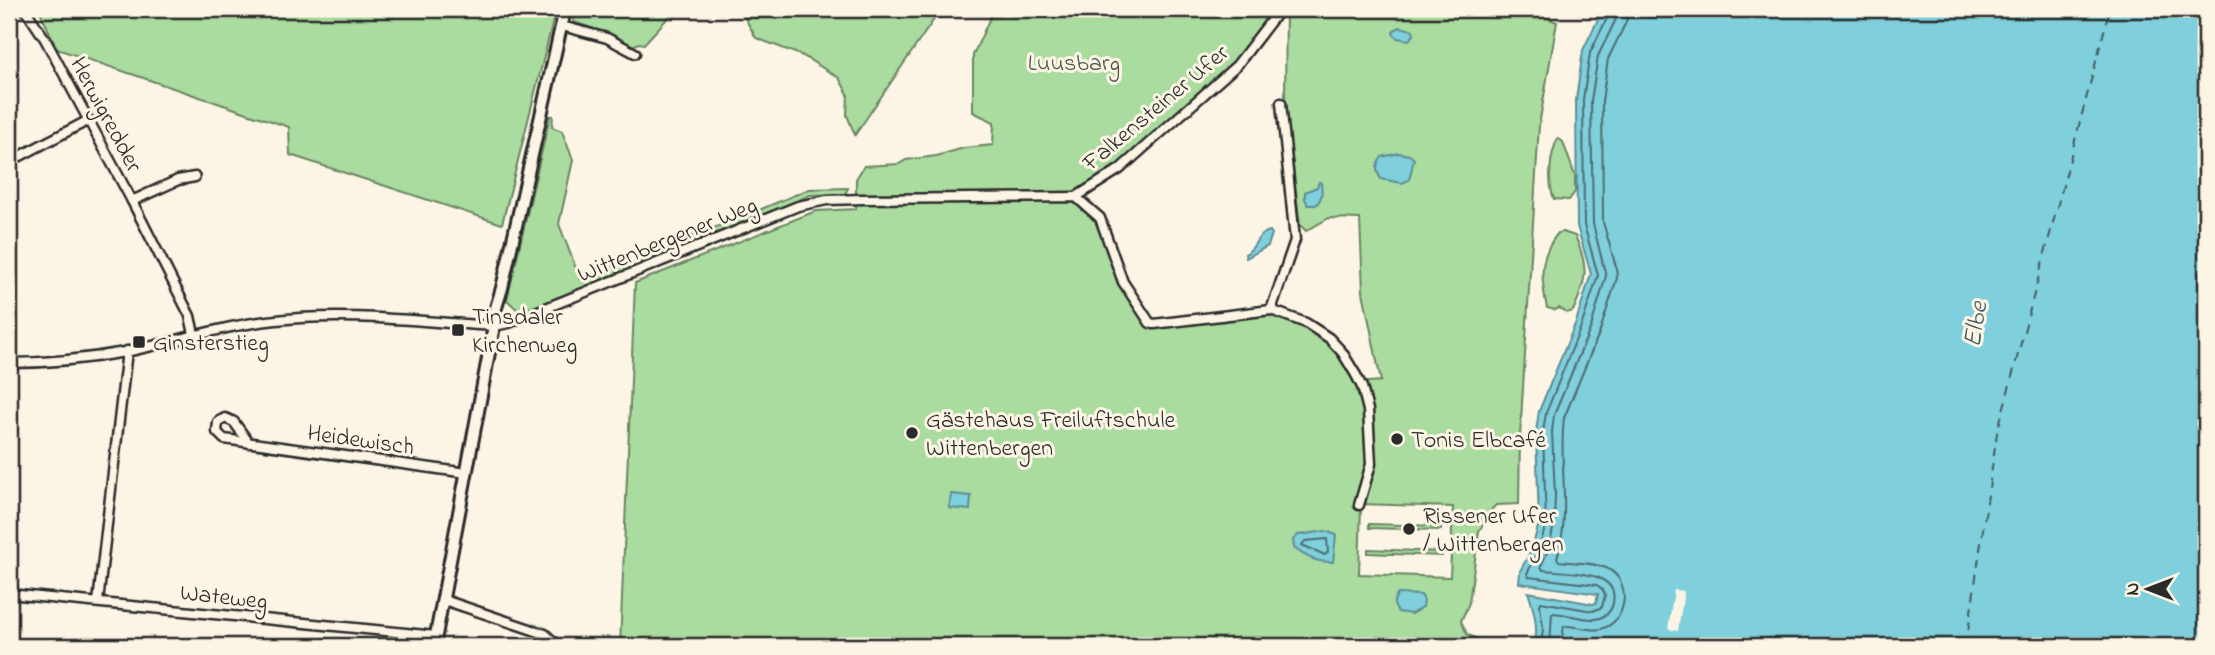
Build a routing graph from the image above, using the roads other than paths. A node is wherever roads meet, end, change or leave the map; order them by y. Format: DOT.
graph roads {
  1 [pos="25,9"];
  2 [pos="565,9"];
  3 [pos="1280,9"];
  4 [pos="562,26"];
  5 [pos="635,53"];
  6 [pos="1281,103"];
  7 [pos="87,121"];
  8 [pos="9,162"];
  9 [pos="195,177"];
  10 [pos="1076,197"];
  11 [pos="132,201"];
  12 [pos="1271,310"];
  13 [pos="494,326"];
  14 [pos="194,334"];
  15 [pos="127,351"];
  16 [pos="9,363"];
  17 [pos="248,443"];
  18 [pos="467,473"];
  19 [pos="1359,505"];
  20 [pos="9,594"];
  21 [pos="444,600"];
  22 [pos="98,602"];
  23 [pos="435,641"];
  24 [pos="557,645"];
  1 -- 7 [label="street, Herwigredder"];
  2 -- 4 [label="street"];
  3 -- 10 [label="street, Falkensteiner Ufer"];
  4 -- 5 [label="street"];
  4 -- 13 [label="street"];
  6 -- 12 [label="street"];
  7 -- 8 [label="street"];
  7 -- 11 [label="street, Herwigredder"];
  9 -- 11 [label="street, Herwigredder"];
  10 -- 12 [label="street"];
  10 -- 13 [label="street, Wittenbergener Weg"];
  11 -- 14 [label="street, Herwigredder"];
  12 -- 19 [label="street"];
  13 -- 14 [label="street, Wittenbergener Weg"];
  13 -- 18 [label="street"];
  14 -- 15 [label="street, Wittenbergener Weg"];
  15 -- 16 [label="street, Wittenbergener Weg"];
  15 -- 22 [label="street"];
  17 -- 18 [label="street, Heidewisch"];
  18 -- 21 [label="street"];
  20 -- 22 [label="street, Wateweg"];
  21 -- 23 [label="street"];
  21 -- 24 [label="street"];
  22 -- 23 [label="street, Wateweg"];
}
